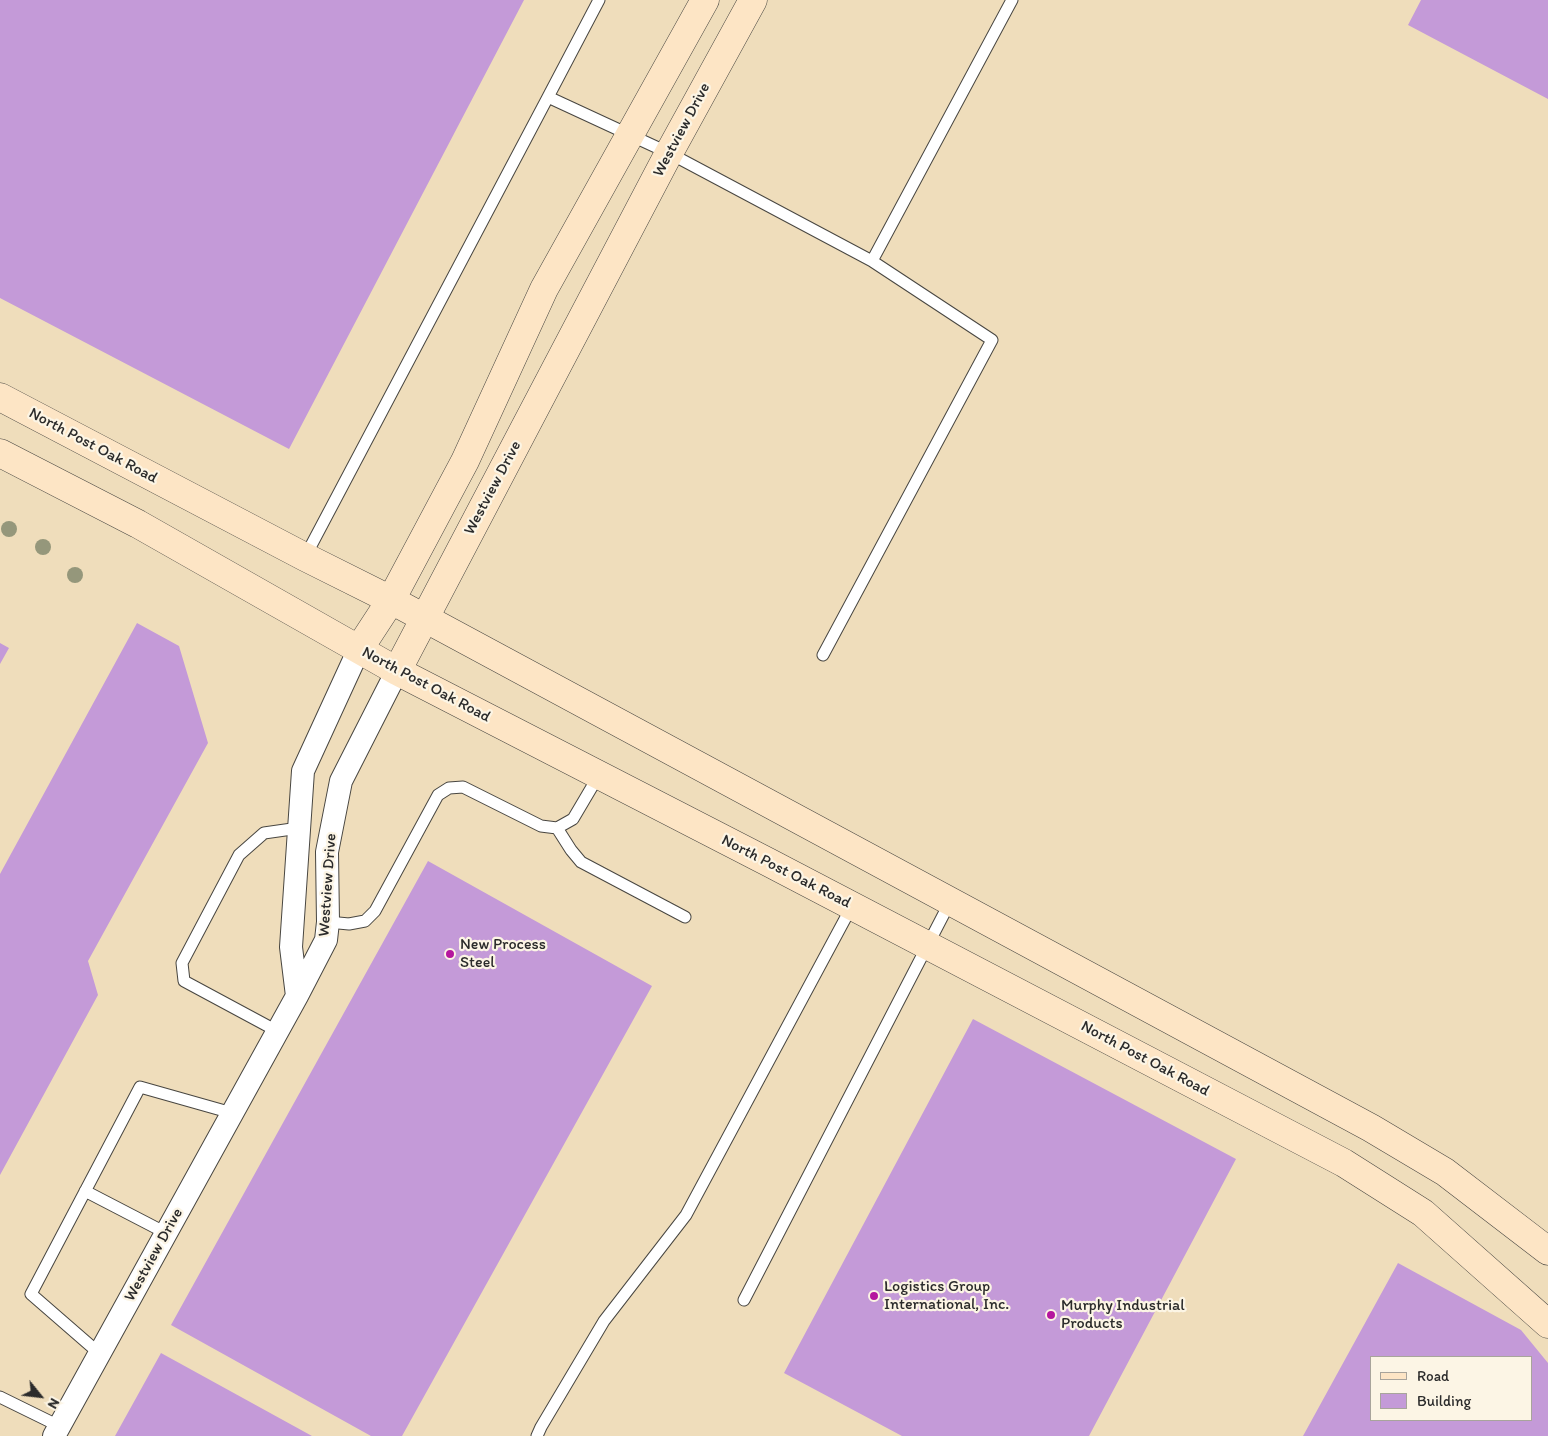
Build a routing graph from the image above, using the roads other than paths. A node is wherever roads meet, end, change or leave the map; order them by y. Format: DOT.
graph roads {
  1 [pos="599,0"];
  2 [pos="705,0"];
  3 [pos="753,0"];
  4 [pos="1012,0"];
  5 [pos="548,97"];
  6 [pos="630,134"];
  7 [pos="669,153"];
  8 [pos="872,261"];
  9 [pos="0,397"];
  10 [pos="0,453"];
  11 [pos="305,557"];
  12 [pos="391,600"];
  13 [pos="425,619"];
  14 [pos="359,649"];
  15 [pos="823,655"];
  16 [pos="397,671"];
  17 [pos="599,775"];
  18 [pos="299,828"];
  19 [pos="558,828"];
  20 [pos="950,902"];
  21 [pos="852,906"];
  22 [pos="685,917"];
  23 [pos="328,922"];
  24 [pos="927,945"];
  25 [pos="297,996"];
  26 [pos="277,1031"];
  27 [pos="232,1112"];
  28 [pos="85,1191"];
  29 [pos="166,1233"];
  30 [pos="1548,1251"];
  31 [pos="744,1300"];
  32 [pos="1548,1324"];
  33 [pos="100,1354"];
  34 [pos="0,1397"];
  35 [pos="57,1431"];
  36 [pos="537,1436"];
  1 -- 5 [label="lane"];
  2 -- 6 [label="main road, Westview Drive"];
  3 -- 7 [label="main road, Westview Drive"];
  4 -- 8 [label="lane"];
  5 -- 6 [label="lane"];
  5 -- 11 [label="lane"];
  6 -- 7 [label="lane"];
  6 -- 12 [label="main road, Westview Drive"];
  7 -- 8 [label="lane"];
  7 -- 13 [label="main road, Westview Drive"];
  8 -- 15 [label="lane"];
  9 -- 11 [label="main road, North Post Oak Road"];
  10 -- 14 [label="main road, North Post Oak Road"];
  11 -- 12 [label="main road, North Post Oak Road"];
  12 -- 13 [label="main road, North Post Oak Road"];
  12 -- 14 [label="main road, Westview Drive"];
  13 -- 16 [label="main road, Westview Drive"];
  13 -- 20 [label="main road, North Post Oak Road"];
  14 -- 16 [label="main road, North Post Oak Road"];
  14 -- 18 [label="street, Westview Drive"];
  16 -- 17 [label="main road, North Post Oak Road"];
  16 -- 23 [label="street, Westview Drive"];
  17 -- 19 [label="lane"];
  17 -- 21 [label="main road, North Post Oak Road"];
  18 -- 25 [label="street, Westview Drive"];
  18 -- 26 [label="lane"];
  19 -- 22 [label="lane"];
  19 -- 23 [label="lane"];
  20 -- 24 [label="lane"];
  20 -- 30 [label="main road, North Post Oak Road"];
  21 -- 24 [label="main road, North Post Oak Road"];
  21 -- 36 [label="lane"];
  23 -- 25 [label="street, Westview Drive"];
  24 -- 31 [label="lane"];
  24 -- 32 [label="main road, North Post Oak Road"];
  25 -- 26 [label="street, Westview Drive"];
  26 -- 27 [label="street, Westview Drive"];
  27 -- 28 [label="lane"];
  27 -- 29 [label="street, Westview Drive"];
  28 -- 29 [label="lane"];
  28 -- 33 [label="lane"];
  29 -- 33 [label="street, Westview Drive"];
  33 -- 35 [label="street, Westview Drive"];
  34 -- 35 [label="lane"];
}
